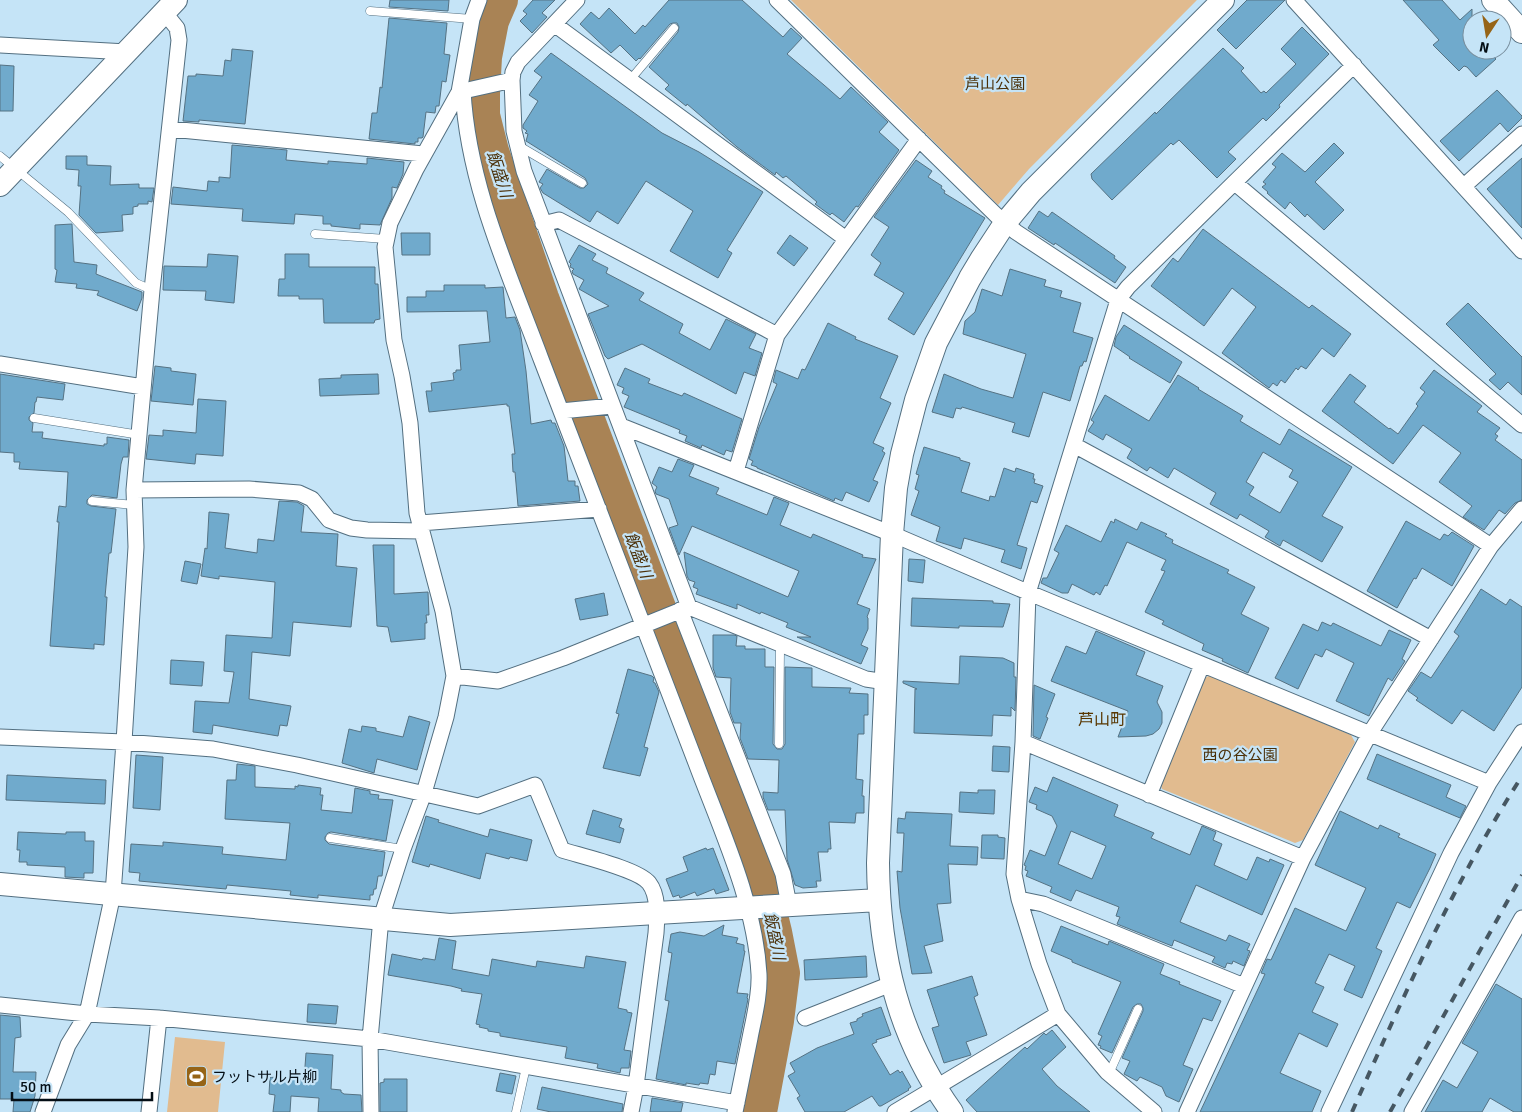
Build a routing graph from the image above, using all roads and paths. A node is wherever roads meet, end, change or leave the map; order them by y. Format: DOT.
graph roads {
  1 [pos="479,0"];
  2 [pos="577,0"];
  3 [pos="777,0"];
  4 [pos="1223,0"];
  5 [pos="1294,0"];
  6 [pos="1493,0"];
  7 [pos="170,6"];
  8 [pos="370,11"];
  9 [pos="472,20"];
  10 [pos="554,24"];
  11 [pos="674,28"];
  12 [pos="1522,32"];
  13 [pos="0,45"];
  14 [pos="127,52"];
  15 [pos="1354,65"];
  16 [pos="512,80"];
  17 [pos="630,80"];
  18 [pos="463,91"];
  19 [pos="171,129"];
  20 [pos="1522,134"];
  21 [pos="919,139"];
  22 [pos="517,144"];
  23 [pos="423,154"];
  24 [pos="8,162"];
  25 [pos="582,183"];
  26 [pos="1235,183"];
  27 [pos="0,185"];
  28 [pos="1464,186"];
  29 [pos="1005,223"];
  30 [pos="543,224"];
  31 [pos="314,234"];
  32 [pos="846,238"];
  33 [pos="386,239"];
  34 [pos="1522,251"];
  35 [pos="152,290"];
  36 [pos="1118,300"];
  37 [pos="777,335"];
  38 [pos="0,364"];
  39 [pos="143,387"];
  40 [pos="606,406"];
  41 [pos="564,410"];
  42 [pos="34,418"];
  43 [pos="1522,425"];
  44 [pos="621,426"];
  45 [pos="140,435"];
  46 [pos="1074,446"];
  47 [pos="736,471"];
  48 [pos="134,498"];
  49 [pos="92,501"];
  50 [pos="1522,509"];
  51 [pos="599,510"];
  52 [pos="420,527"];
  53 [pos="892,534"];
  54 [pos="1491,546"];
  55 [pos="1028,593"];
  56 [pos="683,609"];
  57 [pos="646,625"];
  58 [pos="1431,639"];
  59 [pos="782,645"];
  60 [pos="1202,665"];
  61 [pos="454,676"];
  62 [pos="886,682"];
  63 [pos="1522,732"];
  64 [pos="1370,733"];
  65 [pos="0,737"];
  66 [pos="124,742"];
  67 [pos="1023,742"];
  68 [pos="779,744"];
  69 [pos="1489,783"];
  70 [pos="424,793"];
  71 [pos="1149,795"];
  72 [pos="330,838"];
  73 [pos="403,849"];
  74 [pos="1303,858"];
  75 [pos="0,884"];
  76 [pos="113,894"];
  77 [pos="1019,899"];
  78 [pos="878,900"];
  79 [pos="787,905"];
  80 [pos="750,907"];
  81 [pos="657,913"];
  82 [pos="381,918"];
  83 [pos="1520,927"];
  84 [pos="891,984"];
  85 [pos="1244,986"];
  86 [pos="0,1005"];
  87 [pos="1138,1009"];
  88 [pos="87,1014"];
  89 [pos="1058,1014"];
  90 [pos="159,1018"];
  91 [pos="805,1018"];
  92 [pos="370,1039"];
  93 [pos="526,1067"];
  94 [pos="1107,1072"];
  95 [pos="636,1086"];
  96 [pos="936,1087"];
  97 [pos="736,1108"];
  98 [pos="43,1112"];
  99 [pos="149,1112"];
  100 [pos="371,1112"];
  101 [pos="516,1112"];
  102 [pos="632,1112"];
  103 [pos="895,1112"];
  104 [pos="952,1112"];
  105 [pos="1154,1112"];
  106 [pos="1187,1112"];
  107 [pos="1329,1112"];
  108 [pos="1412,1112"];
  1 -- 9 [label="street"];
  2 -- 10 [label="street"];
  3 -- 21 [label="street"];
  4 -- 29 [label="street"];
  5 -- 15 [label="street"];
  6 -- 12 [label="street"];
  7 -- 14 [label="street"];
  7 -- 19 [label="street"];
  8 -- 9 [label="lane"];
  9 -- 18 [label="street"];
  10 -- 16 [label="street"];
  10 -- 17 [label="street"];
  11 -- 17 [label="lane"];
  13 -- 14 [label="street"];
  14 -- 24 [label="street"];
  15 -- 26 [label="street"];
  15 -- 28 [label="street"];
  16 -- 18 [label="street"];
  16 -- 22 [label="street"];
  17 -- 32 [label="street"];
  18 -- 23 [label="street"];
  18 -- 41 [label="street"];
  19 -- 23 [label="street"];
  19 -- 35 [label="street"];
  20 -- 28 [label="street"];
  21 -- 29 [label="street"];
  21 -- 32 [label="street"];
  22 -- 25 [label="lane"];
  22 -- 30 [label="street"];
  23 -- 33 [label="street"];
  24 -- 27 [label="street"];
  24 -- 35 [label="lane"];
  26 -- 36 [label="street"];
  26 -- 43 [label="street"];
  28 -- 34 [label="street"];
  29 -- 36 [label="street"];
  29 -- 53 [label="street"];
  30 -- 37 [label="street"];
  30 -- 40 [label="street"];
  31 -- 33 [label="lane"];
  32 -- 37 [label="street"];
  33 -- 52 [label="street"];
  35 -- 39 [label="street"];
  36 -- 46 [label="street"];
  36 -- 54 [label="street"];
  37 -- 47 [label="street"];
  38 -- 39 [label="street"];
  39 -- 45 [label="street"];
  40 -- 41 [label="street"];
  40 -- 44 [label="street"];
  41 -- 51 [label="street"];
  42 -- 45 [label="lane"];
  44 -- 47 [label="street"];
  44 -- 56 [label="street"];
  45 -- 48 [label="street"];
  46 -- 55 [label="street"];
  46 -- 58 [label="street"];
  47 -- 53 [label="street"];
  48 -- 49 [label="lane"];
  48 -- 52 [label="street"];
  48 -- 66 [label="street"];
  50 -- 54 [label="street"];
  51 -- 52 [label="street"];
  51 -- 57 [label="street"];
  52 -- 61 [label="street"];
  53 -- 55 [label="street"];
  53 -- 62 [label="street"];
  54 -- 58 [label="street"];
  55 -- 60 [label="street"];
  55 -- 67 [label="street"];
  56 -- 57 [label="street"];
  56 -- 59 [label="street"];
  56 -- 79 [label="street"];
  57 -- 61 [label="street"];
  57 -- 80 [label="street"];
  58 -- 64 [label="street"];
  59 -- 62 [label="street"];
  59 -- 68 [label="lane"];
  60 -- 64 [label="street"];
  60 -- 71 [label="street"];
  61 -- 70 [label="street"];
  62 -- 78 [label="street"];
  63 -- 69 [label="street"];
  64 -- 69 [label="street"];
  64 -- 74 [label="street"];
  65 -- 66 [label="street"];
  66 -- 70 [label="street"];
  66 -- 76 [label="street"];
  67 -- 71 [label="street"];
  67 -- 77 [label="street"];
  69 -- 107 [label="street"];
  70 -- 73 [label="street"];
  70 -- 81 [label="street"];
  71 -- 74 [label="street"];
  72 -- 73 [label="lane"];
  73 -- 82 [label="street"];
  74 -- 85 [label="street"];
  75 -- 76 [label="street"];
  76 -- 82 [label="street"];
  76 -- 88 [label="street"];
  77 -- 85 [label="street"];
  77 -- 89 [label="street"];
  78 -- 79 [label="street"];
  78 -- 84 [label="street"];
  79 -- 80 [label="street"];
  80 -- 81 [label="street"];
  80 -- 97 [label="street"];
  81 -- 82 [label="street"];
  81 -- 95 [label="street"];
  82 -- 92 [label="street"];
  83 -- 108 [label="street"];
  84 -- 91 [label="street"];
  84 -- 96 [label="street"];
  85 -- 106 [label="street"];
  86 -- 88 [label="street"];
  87 -- 94 [label="lane"];
  88 -- 90 [label="street"];
  88 -- 98 [label="street"];
  89 -- 94 [label="street"];
  89 -- 96 [label="street"];
  90 -- 92 [label="street"];
  90 -- 99 [label="street"];
  92 -- 93 [label="street"];
  92 -- 100 [label="street"];
  93 -- 95 [label="street"];
  93 -- 101 [label="lane"];
  94 -- 105 [label="street"];
  95 -- 97 [label="street"];
  95 -- 102 [label="street"];
  96 -- 103 [label="street"];
  96 -- 104 [label="street"];
}
